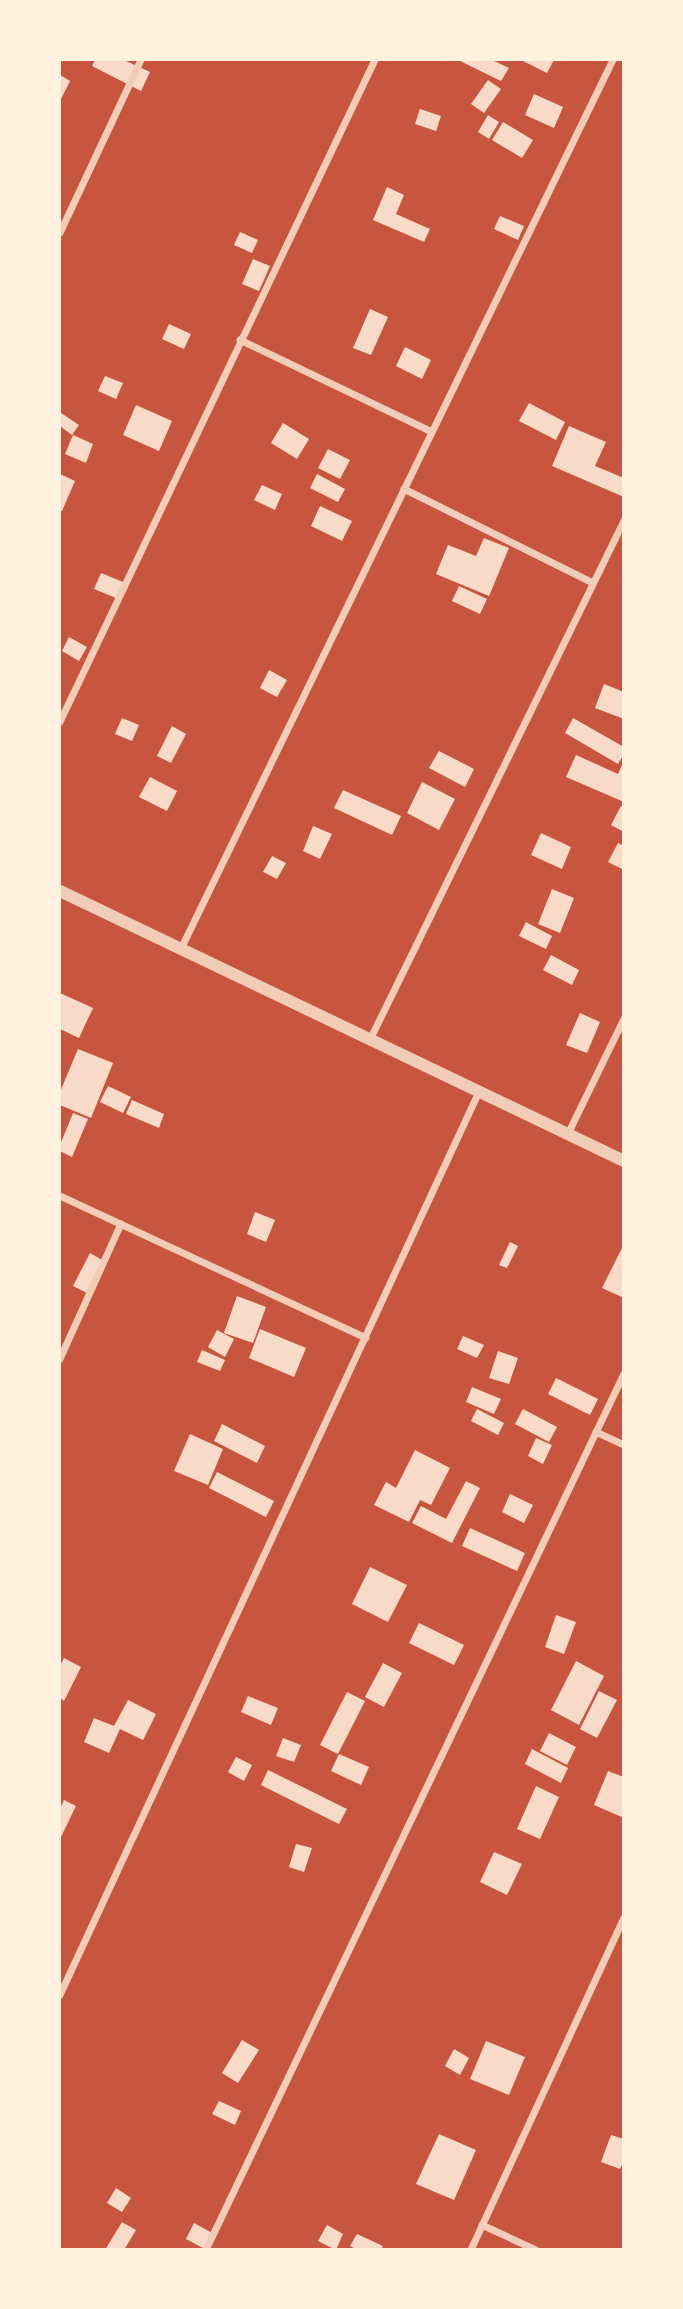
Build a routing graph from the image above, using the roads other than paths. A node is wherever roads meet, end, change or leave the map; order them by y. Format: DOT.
graph roads {
  1 [pos="141,60"];
  2 [pos="375,60"];
  3 [pos="613,60"];
  4 [pos="60,233"];
  5 [pos="240,340"];
  6 [pos="432,432"];
  7 [pos="404,489"];
  8 [pos="624,522"];
  9 [pos="593,583"];
  10 [pos="60,722"];
  11 [pos="60,891"];
  12 [pos="181,949"];
  13 [pos="624,1019"];
  14 [pos="370,1040"];
  15 [pos="479,1092"];
  16 [pos="568,1134"];
  17 [pos="624,1161"];
  18 [pos="60,1196"];
  19 [pos="121,1224"];
  20 [pos="366,1338"];
  21 [pos="60,1359"];
  22 [pos="624,1374"];
  23 [pos="596,1432"];
  24 [pos="624,1445"];
  25 [pos="624,1918"];
  26 [pos="60,1995"];
  27 [pos="482,2225"];
  28 [pos="206,2249"];
  29 [pos="471,2249"];
  30 [pos="536,2249"];
  1 -- 4 [label="street"];
  2 -- 5 [label="street"];
  3 -- 6 [label="street"];
  5 -- 6 [label="street"];
  5 -- 10 [label="street"];
  6 -- 7 [label="street"];
  7 -- 9 [label="street"];
  7 -- 12 [label="street"];
  8 -- 9 [label="street"];
  9 -- 14 [label="street"];
  11 -- 12 [label="street"];
  12 -- 14 [label="street"];
  13 -- 16 [label="street"];
  14 -- 15 [label="street"];
  15 -- 16 [label="street"];
  15 -- 20 [label="street"];
  16 -- 17 [label="street"];
  18 -- 19 [label="street"];
  19 -- 20 [label="street"];
  19 -- 21 [label="street"];
  20 -- 26 [label="street"];
  22 -- 23 [label="street"];
  23 -- 24 [label="street"];
  23 -- 28 [label="street"];
  25 -- 27 [label="street"];
  27 -- 29 [label="street"];
  27 -- 30 [label="street"];
}
